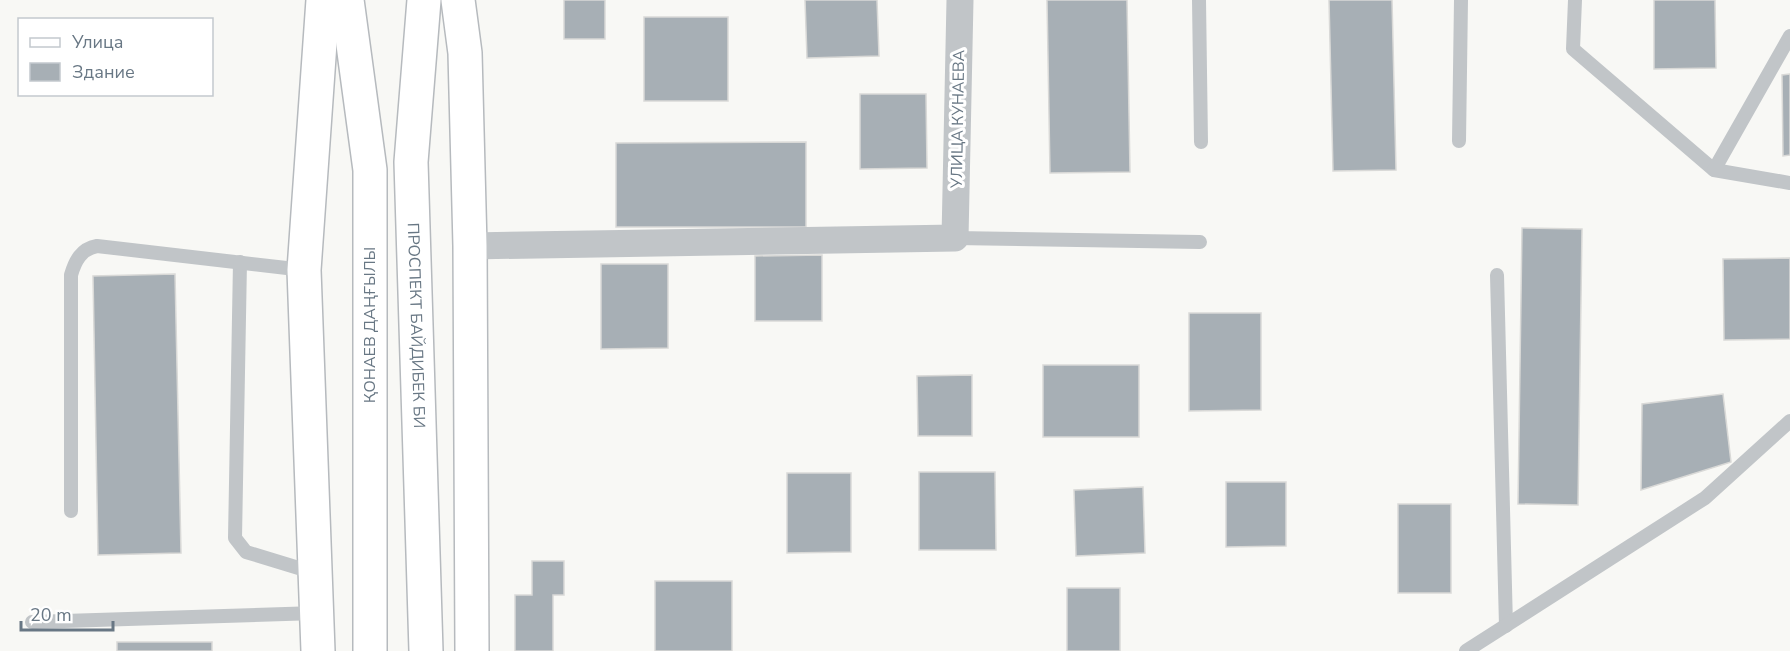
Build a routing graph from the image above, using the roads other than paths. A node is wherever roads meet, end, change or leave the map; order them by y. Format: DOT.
graph roads {
  1 [pos="323,0"];
  2 [pos="347,0"];
  3 [pos="424,0"];
  4 [pos="458,0"];
  5 [pos="960,0"];
  6 [pos="1199,0"];
  7 [pos="1461,0"];
  8 [pos="1575,0"];
  9 [pos="1790,36"];
  10 [pos="1459,141"];
  11 [pos="1201,142"];
  12 [pos="1714,170"];
  13 [pos="1790,183"];
  14 [pos="955,238"];
  15 [pos="1200,242"];
  16 [pos="470,246"];
  17 [pos="240,262"];
  18 [pos="304,270"];
  19 [pos="1497,275"];
  20 [pos="1790,421"];
  21 [pos="71,511"];
  22 [pos="315,573"];
  23 [pos="317,613"];
  24 [pos="32,622"];
  25 [pos="1506,626"];
  26 [pos="318,651"];
  27 [pos="370,651"];
  28 [pos="426,651"];
  29 [pos="472,651"];
  30 [pos="1466,651"];
  1 -- 18 [label="main road"];
  2 -- 27 [label="main road, ҚОНАЕВ ДАҢҒЫЛЫ"];
  3 -- 28 [label="main road, ПРОСПЕКТ БАЙДИБЕК БИ"];
  4 -- 16 [label="main road"];
  5 -- 14 [label="street, УЛИЦА КУНАЕВА"];
  6 -- 11 [label="lane"];
  7 -- 10 [label="lane"];
  8 -- 12 [label="lane"];
  9 -- 12 [label="lane"];
  12 -- 13 [label="lane"];
  14 -- 15 [label="lane"];
  14 -- 16 [label="street"];
  16 -- 29 [label="main road"];
  17 -- 18 [label="lane"];
  17 -- 21 [label="lane"];
  17 -- 22 [label="lane"];
  18 -- 22 [label="main road"];
  19 -- 25 [label="lane"];
  20 -- 25 [label="lane"];
  22 -- 23 [label="main road"];
  23 -- 24 [label="lane"];
  23 -- 26 [label="main road"];
  25 -- 30 [label="lane"];
}
